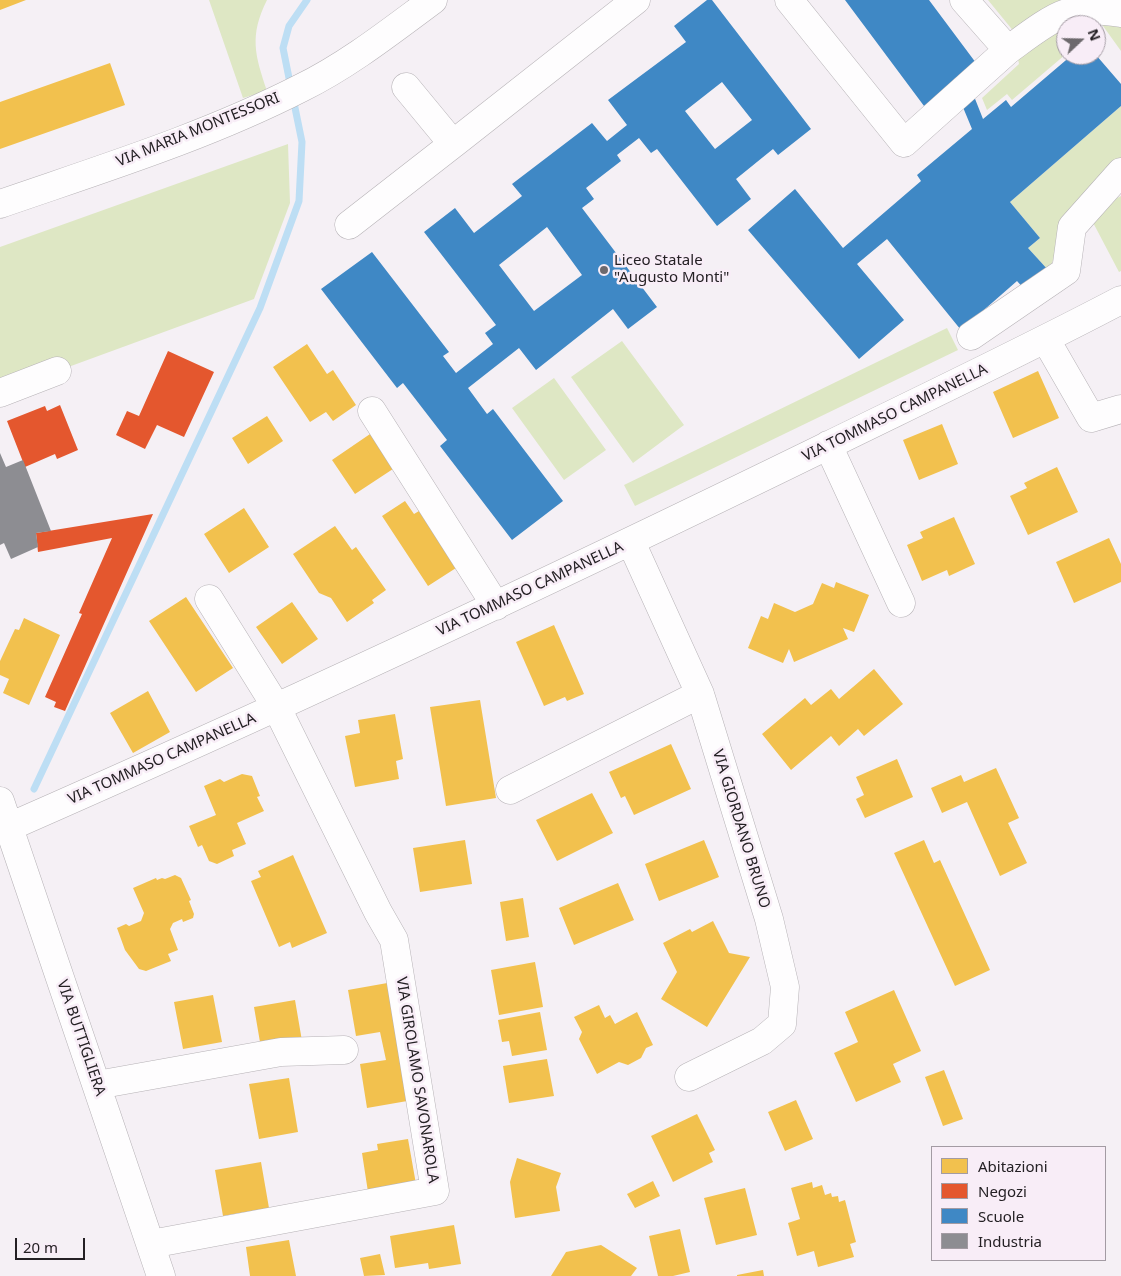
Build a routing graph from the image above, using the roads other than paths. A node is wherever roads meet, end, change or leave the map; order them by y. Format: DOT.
graph roads {
  1 [pos="433,0"];
  2 [pos="636,0"];
  3 [pos="789,0"];
  4 [pos="964,0"];
  5 [pos="1121,13"];
  6 [pos="1008,50"];
  7 [pos="406,88"];
  8 [pos="453,144"];
  9 [pos="1121,172"];
  10 [pos="0,204"];
  11 [pos="349,225"];
  12 [pos="1121,300"];
  13 [pos="971,336"];
  14 [pos="1046,340"];
  15 [pos="57,371"];
  16 [pos="0,393"];
  17 [pos="1121,409"];
  18 [pos="372,411"];
  19 [pos="828,445"];
  20 [pos="631,542"];
  21 [pos="209,599"];
  22 [pos="900,603"];
  23 [pos="496,606"];
  24 [pos="700,694"];
  25 [pos="277,708"];
  26 [pos="510,790"];
  27 [pos="0,801"];
  28 [pos="9,827"];
  29 [pos="344,1050"];
  30 [pos="689,1076"];
  31 [pos="97,1085"];
  32 [pos="151,1244"];
  33 [pos="161,1276"];
  1 -- 10 [label="street, VIA MARIA MONTESSORI"];
  2 -- 8 [label="street"];
  3 -- 6 [label="street"];
  4 -- 6 [label="street"];
  5 -- 6 [label="street"];
  7 -- 8 [label="street"];
  8 -- 11 [label="street"];
  9 -- 13 [label="street"];
  12 -- 14 [label="street, VIA TOMMASO CAMPANELLA"];
  14 -- 17 [label="street"];
  14 -- 19 [label="street, VIA TOMMASO CAMPANELLA"];
  15 -- 16 [label="street"];
  18 -- 23 [label="street"];
  19 -- 20 [label="street, VIA TOMMASO CAMPANELLA"];
  19 -- 22 [label="street"];
  20 -- 23 [label="street, VIA TOMMASO CAMPANELLA"];
  20 -- 24 [label="street, VIA GIORDANO BRUNO"];
  21 -- 25 [label="street"];
  23 -- 25 [label="street, VIA TOMMASO CAMPANELLA"];
  24 -- 26 [label="street"];
  24 -- 30 [label="street, VIA GIORDANO BRUNO"];
  25 -- 28 [label="street, VIA TOMMASO CAMPANELLA"];
  25 -- 32 [label="street, VIA GIROLAMO SAVONAROLA"];
  27 -- 28 [label="street, VIA BUTTIGLIERA"];
  28 -- 31 [label="street, VIA BUTTIGLIERA"];
  29 -- 31 [label="street"];
  31 -- 32 [label="street, VIA BUTTIGLIERA"];
  32 -- 33 [label="street, VIA BUTTIGLIERA"];
}
